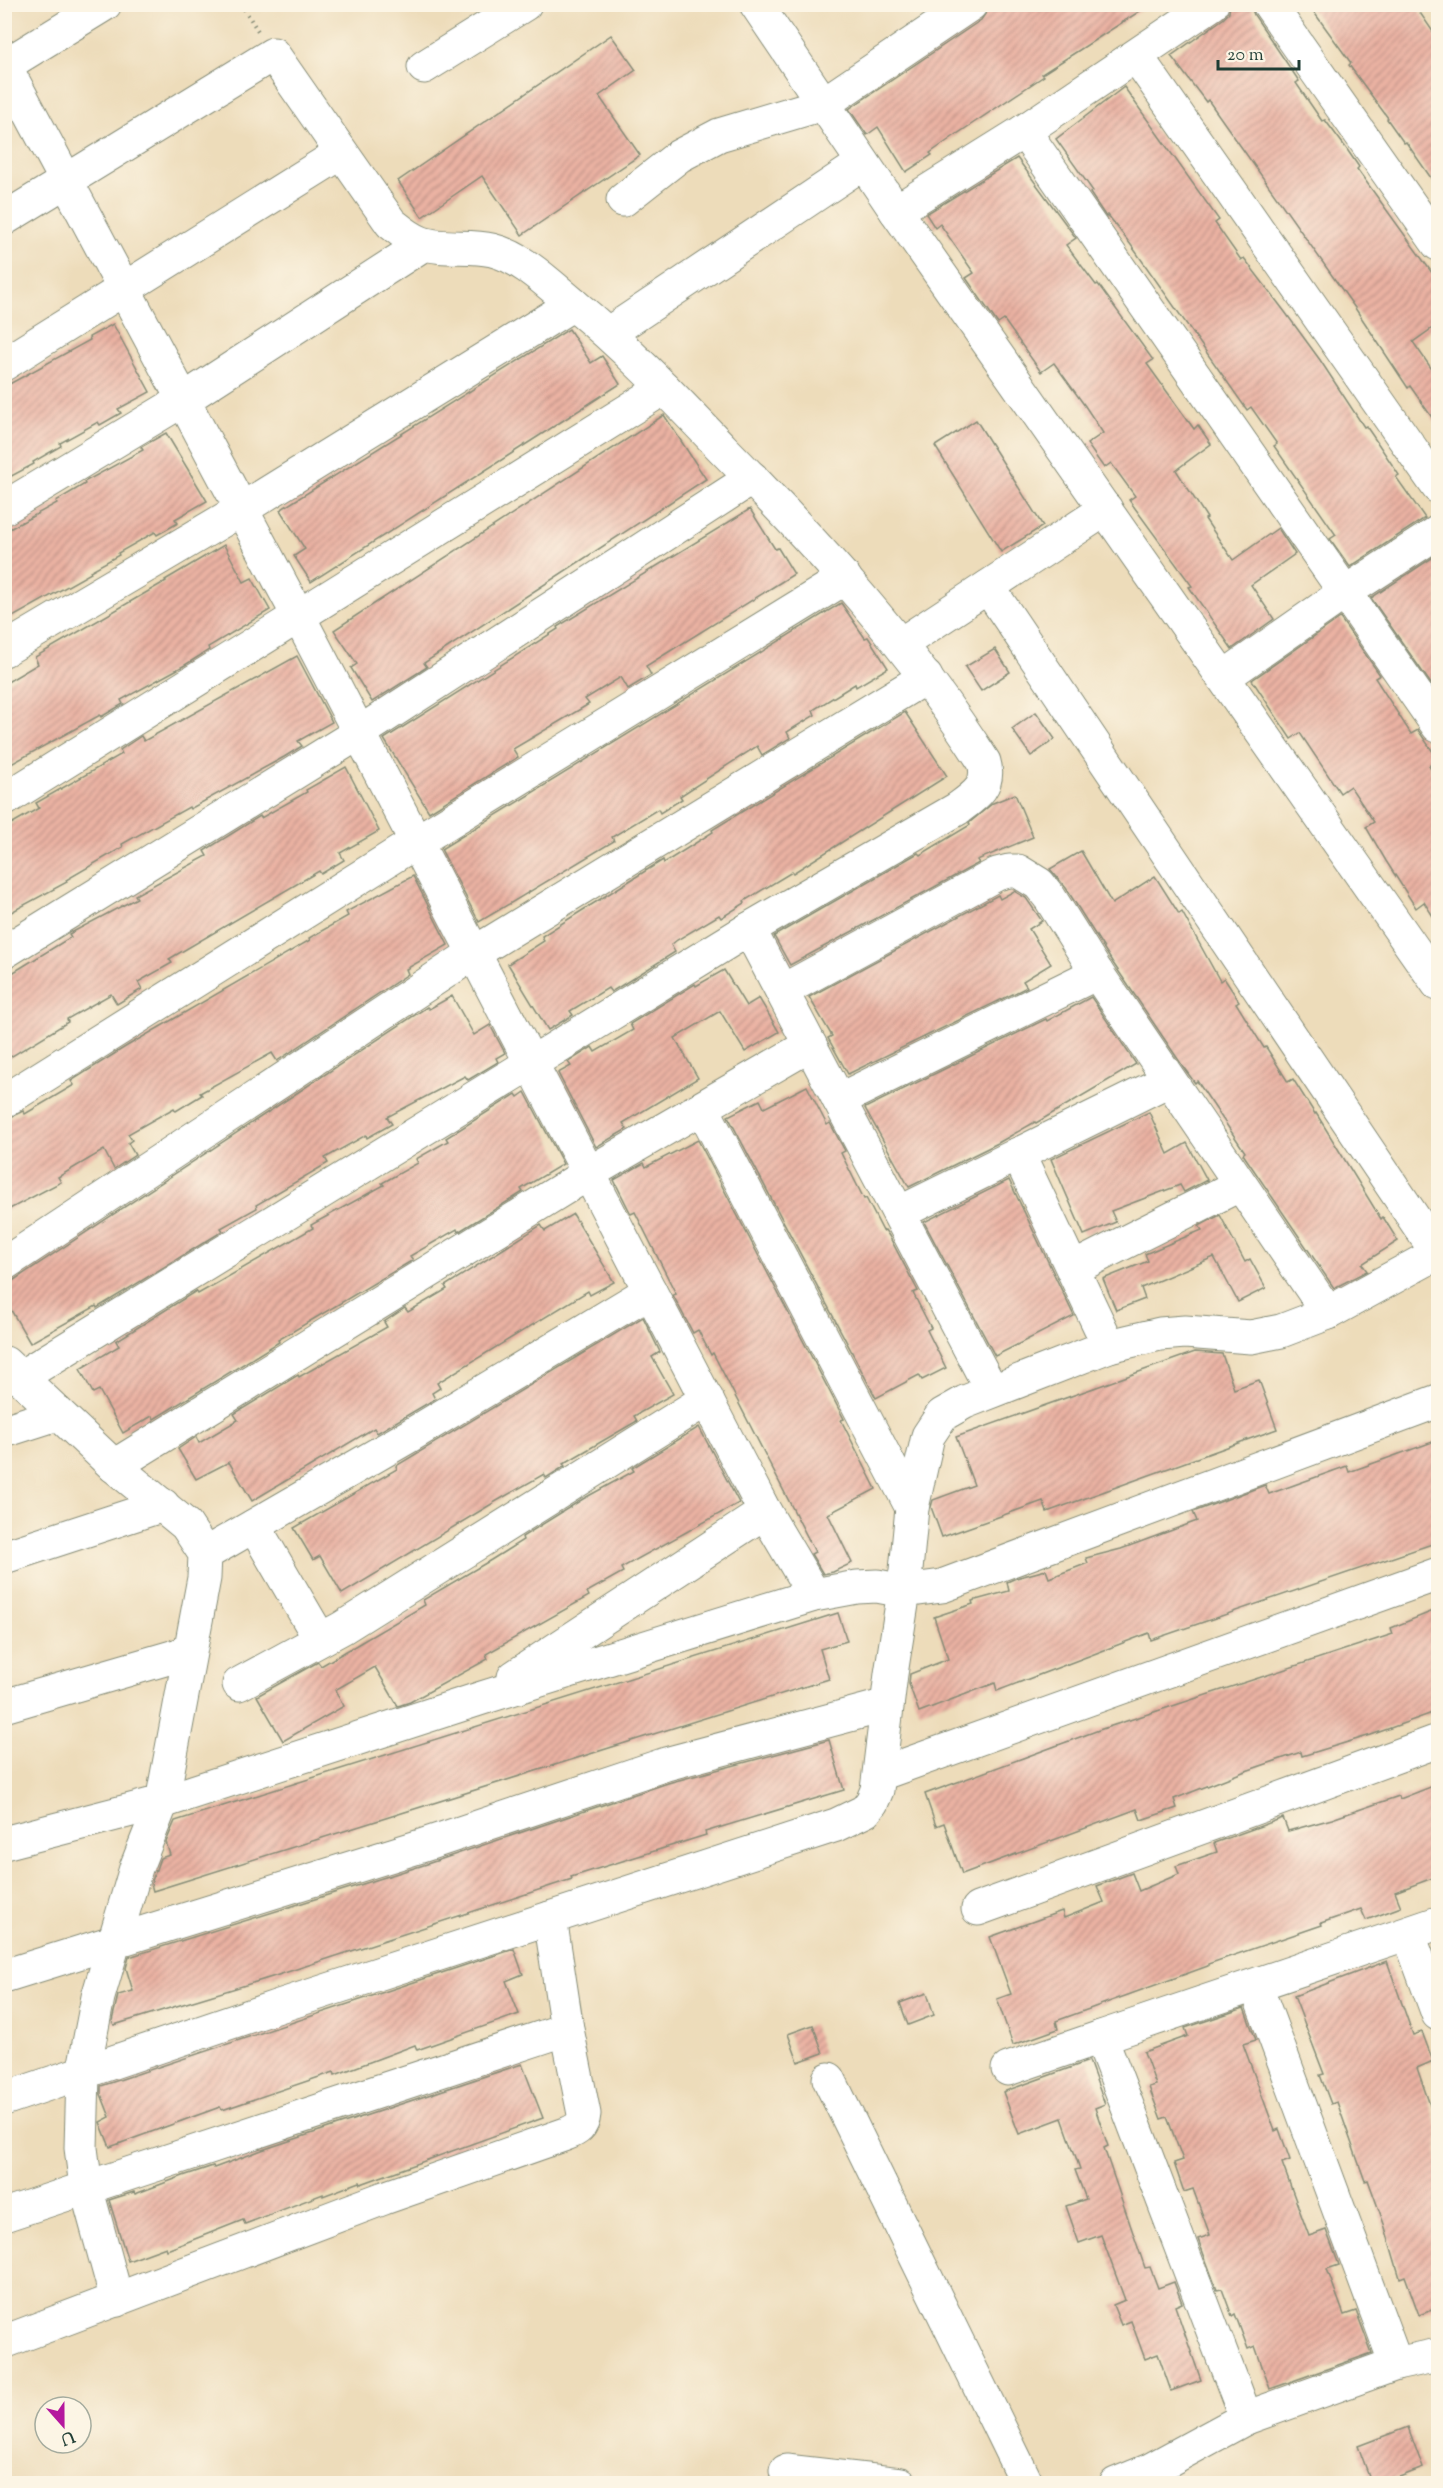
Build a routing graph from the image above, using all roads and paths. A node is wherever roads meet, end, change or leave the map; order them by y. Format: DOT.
graph roads {
  1 [pos="105,4"];
  2 [pos="525,4"];
  3 [pos="756,4"];
  4 [pos="971,4"];
  5 [pos="1212,4"];
  6 [pos="1269,4"];
  7 [pos="1137,57"];
  8 [pos="5,66"];
  9 [pos="424,67"];
  10 [pos="823,104"];
  11 [pos="1024,131"];
  12 [pos="341,153"];
  13 [pos="863,163"];
  14 [pos="66,183"];
  15 [pos="623,200"];
  16 [pos="896,211"];
  17 [pos="4,219"];
  18 [pos="424,244"];
  19 [pos="1438,244"];
  20 [pos="125,290"];
  21 [pos="573,304"];
  22 [pos="609,333"];
  23 [pos="4,364"];
  24 [pos="664,388"];
  25 [pos="183,400"];
  26 [pos="752,478"];
  27 [pos="1438,487"];
  28 [pos="4,508"];
  29 [pos="242,509"];
  30 [pos="1106,509"];
  31 [pos="1438,532"];
  32 [pos="845,578"];
  33 [pos="988,587"];
  34 [pos="1344,593"];
  35 [pos="299,617"];
  36 [pos="901,644"];
  37 [pos="4,650"];
  38 [pos="926,677"];
  39 [pos="1224,677"];
  40 [pos="1438,726"];
  41 [pos="359,733"];
  42 [pos="4,800"];
  43 [pos="416,842"];
  44 [pos="749,929"];
  45 [pos="4,952"];
  46 [pos="474,953"];
  47 [pos="1097,974"];
  48 [pos="1438,984"];
  49 [pos="782,991"];
  50 [pos="810,1045"];
  51 [pos="532,1064"];
  52 [pos="1169,1080"];
  53 [pos="839,1100"];
  54 [pos="4,1101"];
  55 [pos="703,1109"];
  56 [pos="1018,1154"];
  57 [pos="589,1173"];
  58 [pos="1239,1185"];
  59 [pos="898,1213"];
  60 [pos="1438,1253"];
  61 [pos="4,1264"];
  62 [pos="1074,1268"];
  63 [pos="650,1291"];
  64 [pos="1328,1313"];
  65 [pos="1110,1346"];
  66 [pos="12,1370"];
  67 [pos="992,1391"];
  68 [pos="707,1399"];
  69 [pos="1438,1401"];
  70 [pos="57,1414"];
  71 [pos="4,1431"];
  72 [pos="114,1466"];
  73 [pos="163,1505"];
  74 [pos="912,1509"];
  75 [pos="765,1512"];
  76 [pos="254,1526"];
  77 [pos="205,1554"];
  78 [pos="4,1557"];
  79 [pos="1438,1574"];
  80 [pos="904,1591"];
  81 [pos="814,1595"];
  82 [pos="320,1639"];
  83 [pos="189,1652"];
  84 [pos="239,1684"];
  85 [pos="482,1698"];
  86 [pos="887,1705"];
  87 [pos="4,1706"];
  88 [pos="1438,1741"];
  89 [pos="880,1774"];
  90 [pos="162,1802"];
  91 [pos="4,1843"];
  92 [pos="978,1909"];
  93 [pos="550,1918"];
  94 [pos="1424,1929"];
  95 [pos="115,1941"];
  96 [pos="4,1976"];
  97 [pos="1256,1986"];
  98 [pos="1438,2014"];
  99 [pos="567,2029"];
  100 [pos="1101,2037"];
  101 [pos="1008,2069"];
  102 [pos="82,2074"];
  103 [pos="829,2079"];
  104 [pos="4,2099"];
  105 [pos="86,2187"];
  106 [pos="4,2216"];
  107 [pos="117,2300"];
  108 [pos="4,2342"];
  109 [pos="1438,2355"];
  110 [pos="1396,2364"];
  111 [pos="1246,2418"];
  112 [pos="786,2471"];
  113 [pos="901,2484"];
  114 [pos="1027,2484"];
  115 [pos="1116,2484"];
  1 -- 8 [label="street"];
  2 -- 9 [label="street"];
  3 -- 10 [label="street"];
  4 -- 10 [label="street"];
  5 -- 7 [label="street"];
  6 -- 19 [label="street"];
  7 -- 11 [label="street"];
  7 -- 27 [label="street"];
  8 -- 14 [label="street"];
  10 -- 13 [label="street"];
  10 -- 15 [label="street"];
  11 -- 16 [label="street"];
  11 -- 34 [label="street"];
  12 -- 14 [label="street"];
  12 -- 18 [label="street"];
  12 -- 20 [label="street"];
  13 -- 16 [label="street"];
  13 -- 22 [label="street"];
  14 -- 17 [label="street"];
  14 -- 20 [label="street"];
  16 -- 30 [label="street"];
  18 -- 21 [label="street"];
  18 -- 25 [label="street"];
  20 -- 23 [label="street"];
  20 -- 25 [label="street"];
  21 -- 22 [label="street"];
  21 -- 29 [label="street"];
  22 -- 24 [label="street"];
  24 -- 26 [label="street"];
  24 -- 35 [label="street"];
  25 -- 28 [label="street"];
  25 -- 29 [label="street"];
  26 -- 32 [label="street"];
  26 -- 41 [label="street"];
  29 -- 35 [label="street"];
  29 -- 37 [label="street"];
  30 -- 33 [label="street"];
  30 -- 39 [label="street"];
  31 -- 34 [label="street"];
  32 -- 36 [label="street"];
  32 -- 43 [label="street"];
  33 -- 36 [label="street"];
  33 -- 60 [label="street"];
  34 -- 39 [label="street"];
  34 -- 40 [label="street"];
  35 -- 41 [label="street"];
  35 -- 42 [label="street"];
  36 -- 38 [label="street"];
  38 -- 44 [label="street"];
  38 -- 46 [label="street"];
  39 -- 48 [label="street"];
  41 -- 43 [label="street"];
  41 -- 45 [label="street"];
  43 -- 46 [label="street"];
  43 -- 54 [label="street"];
  44 -- 49 [label="street"];
  44 -- 51 [label="street"];
  46 -- 51 [label="street"];
  46 -- 61 [label="street"];
  47 -- 49 [label="street"];
  47 -- 52 [label="street"];
  47 -- 53 [label="street"];
  49 -- 50 [label="street"];
  50 -- 53 [label="street"];
  50 -- 55 [label="street"];
  51 -- 57 [label="street"];
  51 -- 66 [label="street"];
  52 -- 56 [label="street"];
  52 -- 58 [label="street"];
  53 -- 59 [label="street"];
  55 -- 57 [label="street"];
  55 -- 74 [label="street"];
  56 -- 59 [label="street"];
  56 -- 62 [label="street"];
  57 -- 63 [label="street"];
  57 -- 72 [label="street"];
  58 -- 62 [label="street"];
  58 -- 64 [label="street"];
  59 -- 67 [label="street"];
  60 -- 64 [label="street"];
  62 -- 65 [label="street"];
  63 -- 68 [label="street"];
  63 -- 76 [label="street"];
  64 -- 65 [label="street"];
  65 -- 67 [label="street"];
  66 -- 70 [label="street"];
  67 -- 74 [label="street"];
  68 -- 75 [label="street"];
  68 -- 82 [label="street"];
  69 -- 80 [label="street"];
  70 -- 71 [label="street"];
  70 -- 72 [label="street"];
  72 -- 73 [label="street"];
  73 -- 77 [label="street"];
  73 -- 78 [label="street"];
  74 -- 80 [label="street"];
  75 -- 81 [label="street"];
  75 -- 85 [label="street"];
  76 -- 77 [label="street"];
  76 -- 82 [label="street"];
  77 -- 83 [label="street"];
  79 -- 89 [label="street"];
  80 -- 81 [label="street"];
  80 -- 86 [label="street"];
  81 -- 85 [label="street"];
  82 -- 84 [label="street"];
  83 -- 87 [label="street"];
  83 -- 90 [label="street"];
  85 -- 90 [label="street"];
  86 -- 89 [label="street"];
  86 -- 95 [label="street"];
  88 -- 92 [label="street"];
  89 -- 93 [label="street"];
  90 -- 91 [label="street"];
  90 -- 95 [label="street"];
  93 -- 99 [label="street"];
  93 -- 102 [label="street"];
  94 -- 97 [label="street"];
  94 -- 98 [label="street"];
  95 -- 96 [label="street"];
  95 -- 102 [label="street"];
  97 -- 100 [label="street"];
  97 -- 110 [label="street"];
  99 -- 105 [label="street"];
  99 -- 107 [label="street"];
  100 -- 101 [label="street"];
  100 -- 111 [label="street"];
  102 -- 104 [label="street"];
  102 -- 105 [label="street"];
  103 -- 114 [label="street"];
  105 -- 106 [label="street"];
  105 -- 107 [label="street"];
  107 -- 108 [label="street"];
  109 -- 110 [label="street"];
  110 -- 111 [label="street"];
  111 -- 115 [label="street"];
  112 -- 113 [label="street"];
}
